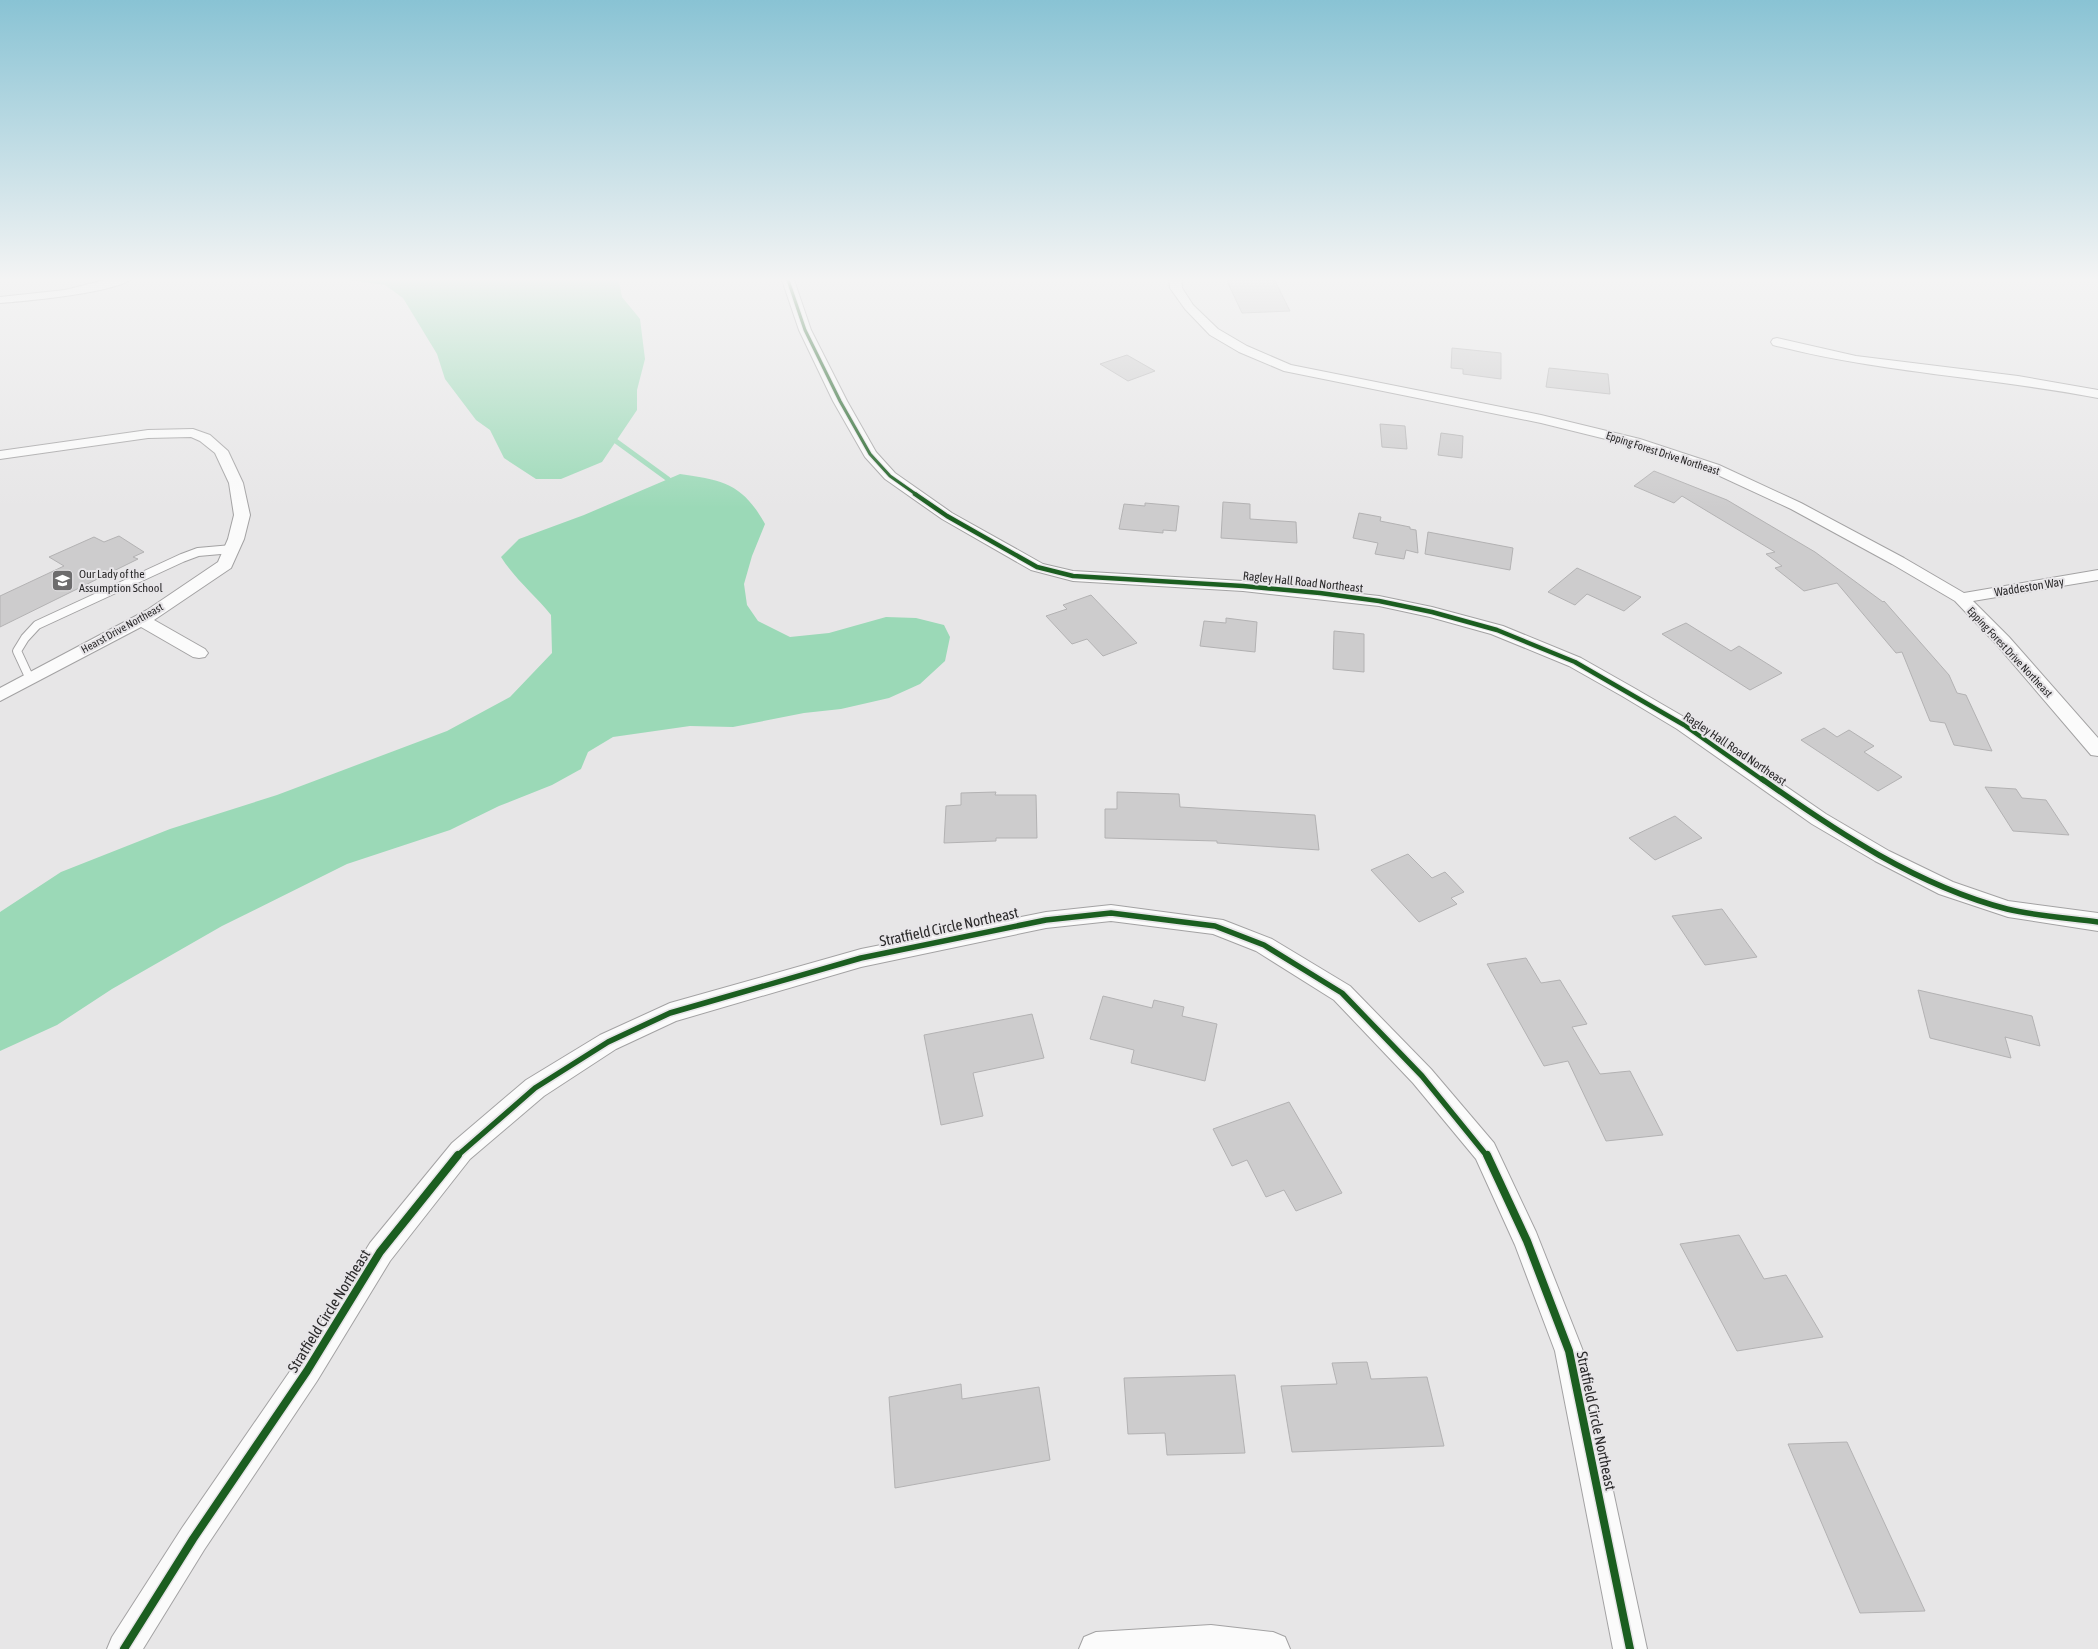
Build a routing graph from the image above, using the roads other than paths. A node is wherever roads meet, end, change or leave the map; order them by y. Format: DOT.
graph roads {
  1 [pos="817,354"];
  2 [pos="1254,354"];
  3 [pos="1821,354"];
  4 [pos="2098,394"];
  5 [pos="0,455"];
  6 [pos="232,548"];
  7 [pos="2098,575"];
  8 [pos="1961,598"];
  9 [pos="141,620"];
  10 [pos="199,653"];
  11 [pos="30,679"];
  12 [pos="0,695"];
  13 [pos="2098,750"];
  14 [pos="2098,922"];
  15 [pos="124,1649"];
  16 [pos="1096,1649"];
  17 [pos="1273,1649"];
  18 [pos="1630,1649"];
  1 -- 14 [label="street, Ragley Hall Road Northeast"];
  2 -- 8 [label="street, Epping Forest Drive Northeast"];
  3 -- 4 [label="street"];
  5 -- 6 [label="street, Hearst Drive Northeast"];
  6 -- 9 [label="street, Hearst Drive Northeast"];
  6 -- 11 [label="lane"];
  7 -- 8 [label="street, Waddeston Way"];
  8 -- 13 [label="street, Epping Forest Drive Northeast"];
  9 -- 10 [label="street"];
  9 -- 11 [label="street, Hearst Drive Northeast"];
  11 -- 12 [label="street, Hearst Drive Northeast"];
  15 -- 18 [label="street, Stratfield Circle Northeast"];
  16 -- 17 [label="street"];
}
